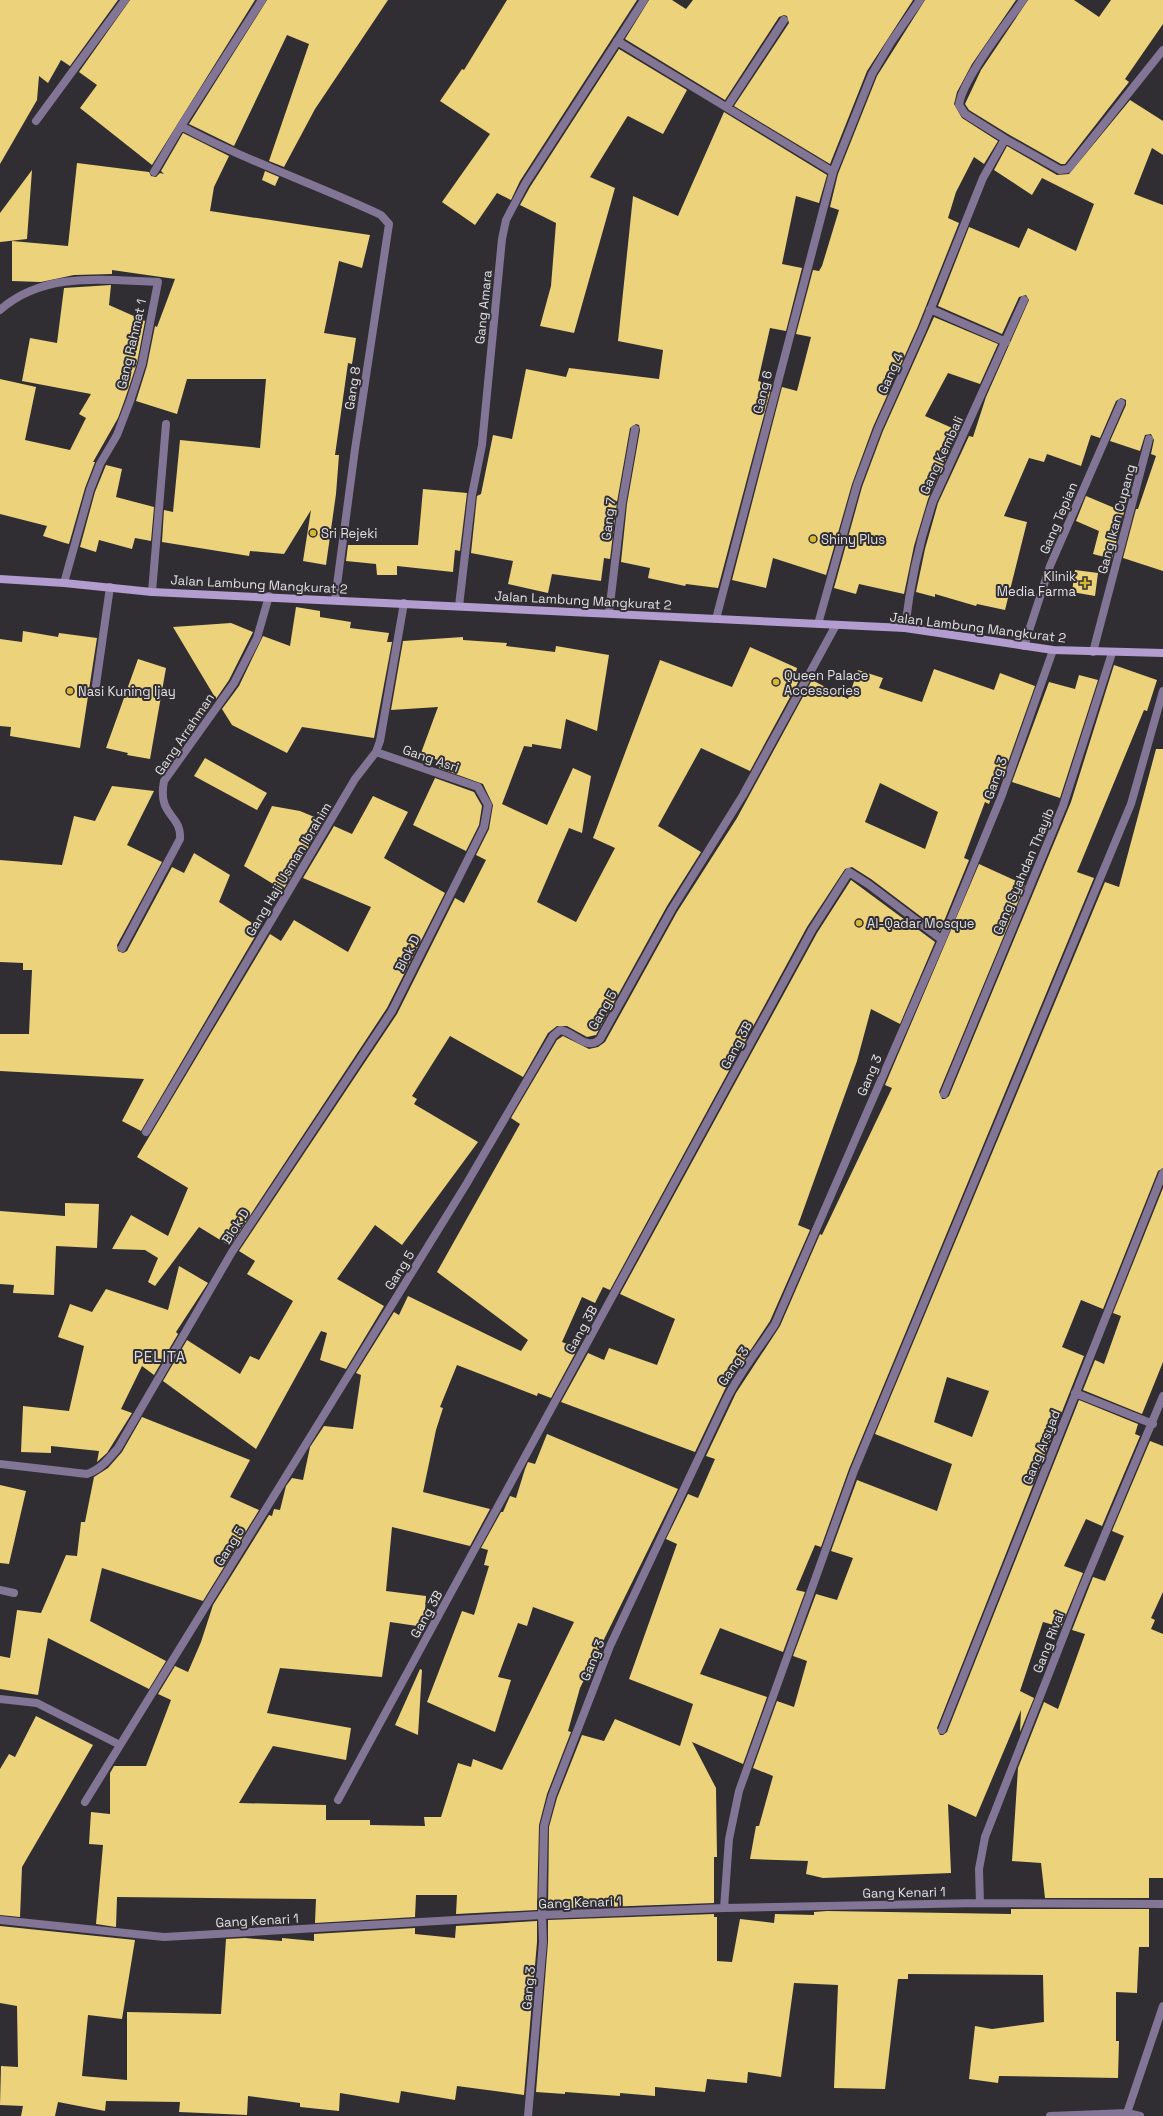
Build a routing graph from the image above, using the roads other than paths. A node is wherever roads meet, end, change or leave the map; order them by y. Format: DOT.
graph roads {
  1 [pos="125,0"];
  2 [pos="262,0"];
  3 [pos="644,0"];
  4 [pos="920,0"];
  5 [pos="1023,0"];
  6 [pos="784,20"];
  7 [pos="617,41"];
  8 [pos="1163,50"];
  9 [pos="726,107"];
  10 [pos="36,121"];
  11 [pos="181,126"];
  12 [pos="1005,140"];
  13 [pos="154,172"];
  14 [pos="833,172"];
  15 [pos="1024,300"];
  16 [pos="930,309"];
  17 [pos="0,310"];
  18 [pos="1006,342"];
  19 [pos="1121,403"];
  20 [pos="166,424"];
  21 [pos="635,429"];
  22 [pos="1149,439"];
  23 [pos="0,579"];
  24 [pos="64,583"];
  25 [pos="110,587"];
  26 [pos="152,592"];
  27 [pos="268,596"];
  28 [pos="335,600"];
  29 [pos="404,603"];
  30 [pos="459,606"];
  31 [pos="610,613"];
  32 [pos="716,619"];
  33 [pos="818,624"];
  34 [pos="836,625"];
  35 [pos="905,628"];
  36 [pos="1024,646"];
  37 [pos="1053,650"];
  38 [pos="1093,652"];
  39 [pos="1112,653"];
  40 [pos="1163,653"];
  41 [pos="96,685"];
  42 [pos="1163,691"];
  43 [pos="376,752"];
  44 [pos="478,788"];
  45 [pos="941,940"];
  46 [pos="122,948"];
  47 [pos="944,1094"];
  48 [pos="146,1132"];
  49 [pos="1163,1173"];
  50 [pos="1075,1394"];
  51 [pos="1163,1396"];
  52 [pos="1153,1424"];
  53 [pos="0,1464"];
  54 [pos="0,1590"];
  55 [pos="14,1592"];
  56 [pos="0,1699"];
  57 [pos="942,1730"];
  58 [pos="120,1745"];
  59 [pos="338,1800"];
  60 [pos="85,1802"];
  61 [pos="980,1903"];
  62 [pos="1163,1904"];
  63 [pos="724,1908"];
  64 [pos="542,1916"];
  65 [pos="0,1920"];
  66 [pos="1163,2006"];
  67 [pos="1127,2115"];
  68 [pos="528,2116"];
  69 [pos="1050,2116"];
  70 [pos="1140,2116"];
  1 -- 10 [label="street"];
  2 -- 11 [label="street"];
  3 -- 7 [label="street, Gang Amara"];
  4 -- 14 [label="street, Gang 6"];
  5 -- 12 [label="street"];
  6 -- 9 [label="street"];
  7 -- 9 [label="street"];
  7 -- 30 [label="street, Gang Amara"];
  8 -- 12 [label="street"];
  9 -- 14 [label="street"];
  11 -- 13 [label="street"];
  11 -- 28 [label="street, Gang 8"];
  12 -- 16 [label="street, Gang 4"];
  14 -- 32 [label="street, Gang 6"];
  15 -- 18 [label="street, Gang Kembali"];
  16 -- 18 [label="street"];
  16 -- 33 [label="street, Gang 4"];
  17 -- 24 [label="street, Gang Rahmat 1"];
  18 -- 35 [label="street, Gang Kembali"];
  19 -- 36 [label="street, Gang Tepian"];
  20 -- 26 [label="street"];
  21 -- 31 [label="street, Gang 7"];
  22 -- 38 [label="street, Gang Ikan Cupang"];
  23 -- 24 [label="street, Jalan Lambung Mangkurat 2"];
  24 -- 25 [label="street, Jalan Lambung Mangkurat 2"];
  25 -- 26 [label="street, Jalan Lambung Mangkurat 2"];
  25 -- 41 [label="street"];
  26 -- 27 [label="street, Jalan Lambung Mangkurat 2"];
  27 -- 28 [label="street, Jalan Lambung Mangkurat 2"];
  27 -- 46 [label="street, Gang Arrahman"];
  28 -- 29 [label="street, Jalan Lambung Mangkurat 2"];
  29 -- 30 [label="street, Jalan Lambung Mangkurat 2"];
  29 -- 43 [label="street, Gang Haji Usman Ibrahim"];
  30 -- 31 [label="street, Jalan Lambung Mangkurat 2"];
  31 -- 32 [label="street, Jalan Lambung Mangkurat 2"];
  32 -- 33 [label="street, Jalan Lambung Mangkurat 2"];
  33 -- 34 [label="street, Jalan Lambung Mangkurat 2"];
  34 -- 35 [label="street, Jalan Lambung Mangkurat 2"];
  34 -- 58 [label="street, Gang 5"];
  35 -- 36 [label="street, Jalan Lambung Mangkurat 2"];
  36 -- 37 [label="street, Jalan Lambung Mangkurat 2"];
  37 -- 38 [label="street, Jalan Lambung Mangkurat 2"];
  37 -- 45 [label="street, Gang 3"];
  38 -- 39 [label="street, Jalan Lambung Mangkurat 2"];
  39 -- 40 [label="street, Jalan Lambung Mangkurat 2"];
  39 -- 47 [label="street, Gang Syahdan Thayib"];
  42 -- 63 [label="street"];
  43 -- 44 [label="street, Gang Asri"];
  43 -- 48 [label="street, Gang Haji Usman Ibrahim"];
  44 -- 53 [label="street, Blok D"];
  45 -- 59 [label="street, Gang 3B"];
  45 -- 64 [label="street, Gang 3"];
  49 -- 50 [label="street, Gang Arsyad"];
  50 -- 52 [label="street"];
  50 -- 57 [label="street, Gang Arsyad"];
  51 -- 52 [label="street, Gang Rivai"];
  52 -- 61 [label="street, Gang Rivai"];
  54 -- 55 [label="street"];
  56 -- 58 [label="street"];
  58 -- 60 [label="street, Gang 5"];
  61 -- 62 [label="street, Gang Kenari 1"];
  61 -- 63 [label="street, Gang Kenari 1"];
  63 -- 64 [label="street, Gang Kenari 1"];
  64 -- 65 [label="street, Gang Kenari 1"];
  64 -- 68 [label="street, Gang 3"];
  66 -- 67 [label="street"];
  67 -- 69 [label="street"];
  67 -- 70 [label="street"];
}
